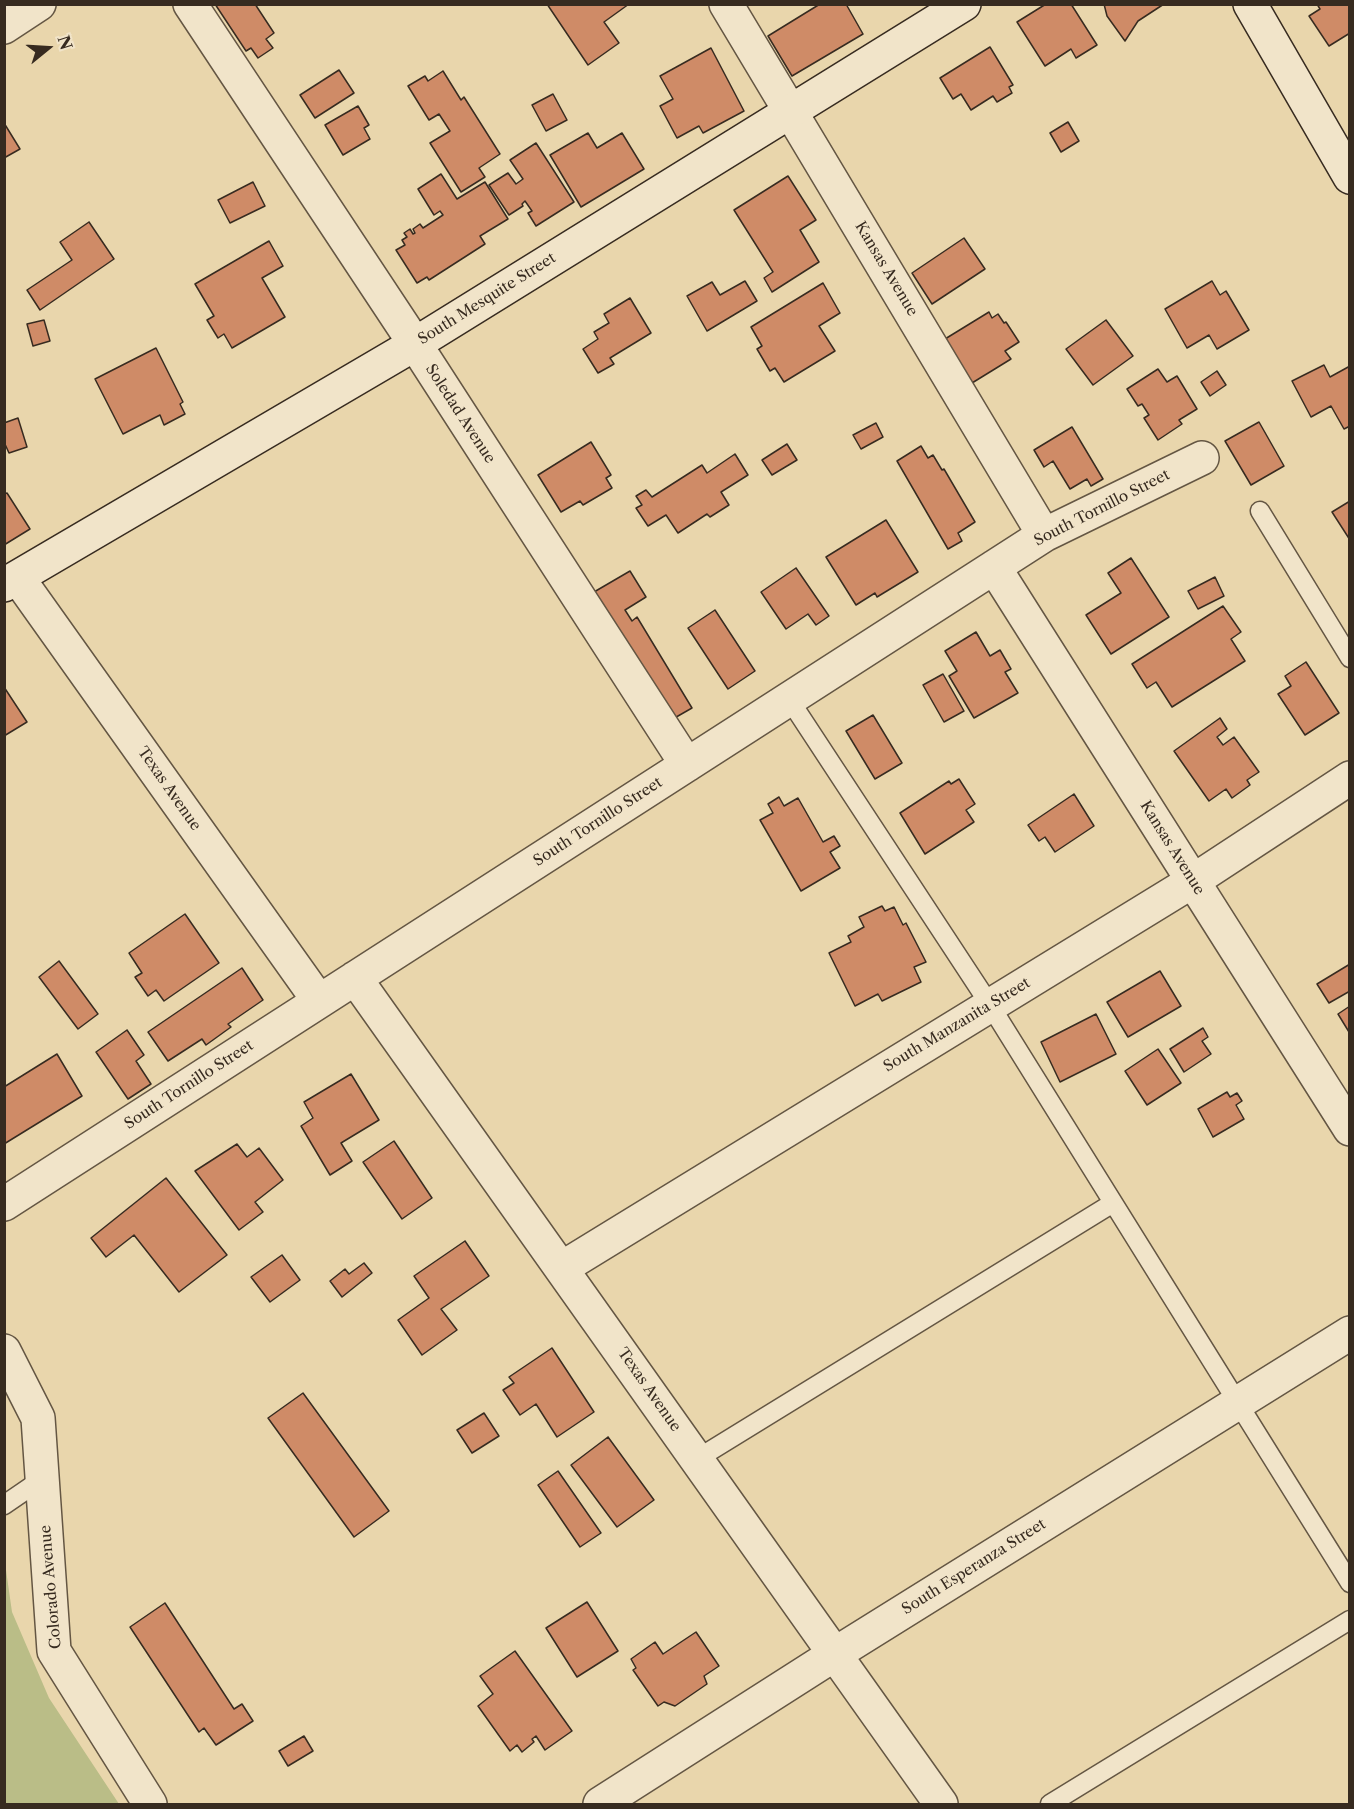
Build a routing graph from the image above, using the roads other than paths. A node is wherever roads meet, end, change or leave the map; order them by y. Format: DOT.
graph roads {
  1 [pos="39,4"];
  2 [pos="190,4"];
  3 [pos="726,4"];
  4 [pos="964,4"];
  5 [pos="1250,4"];
  6 [pos="4,27"];
  7 [pos="790,110"];
  8 [pos="1350,177"];
  9 [pos="415,344"];
  10 [pos="1202,458"];
  11 [pos="1260,511"];
  12 [pos="1044,535"];
  13 [pos="994,567"];
  14 [pos="11,581"];
  15 [pos="1350,658"];
  16 [pos="789,699"];
  17 [pos="687,765"];
  18 [pos="1350,778"];
  19 [pos="1193,881"];
  20 [pos="356,978"];
  21 [pos="320,1001"];
  22 [pos="990,1005"];
  23 [pos="1350,1129"];
  24 [pos="1113,1203"];
  25 [pos="4,1204"];
  26 [pos="562,1268"];
  27 [pos="1350,1333"];
  28 [pos="4,1351"];
  29 [pos="1238,1403"];
  30 [pos="697,1459"];
  31 [pos="42,1479"];
  32 [pos="4,1505"];
  33 [pos="1350,1583"];
  34 [pos="1350,1620"];
  35 [pos="835,1654"];
  36 [pos="150,1804"];
  37 [pos="600,1804"];
  38 [pos="941,1804"];
  39 [pos="1050,1804"];
  1 -- 6 [label="street"];
  2 -- 9 [label="street, Soledad Avenue"];
  3 -- 7 [label="street, Kansas Avenue"];
  4 -- 7 [label="street, South Mesquite Street"];
  5 -- 8 [label="street"];
  7 -- 9 [label="street, South Mesquite Street"];
  7 -- 12 [label="street, Kansas Avenue"];
  9 -- 14 [label="street, South Mesquite Street"];
  9 -- 17 [label="street, Soledad Avenue"];
  10 -- 12 [label="street, South Tornillo Street"];
  11 -- 15 [label="lane"];
  12 -- 13 [label="street, South Tornillo Street"];
  13 -- 16 [label="street, South Tornillo Street"];
  13 -- 19 [label="street, Kansas Avenue"];
  14 -- 21 [label="street, Texas Avenue"];
  16 -- 17 [label="street, South Tornillo Street"];
  16 -- 22 [label="lane"];
  17 -- 20 [label="street, South Tornillo Street"];
  18 -- 19 [label="street, South Manzanita Street"];
  19 -- 22 [label="street, South Manzanita Street"];
  19 -- 23 [label="street, Kansas Avenue"];
  20 -- 21 [label="street, South Tornillo Street"];
  20 -- 26 [label="street, Texas Avenue"];
  21 -- 25 [label="street, South Tornillo Street"];
  22 -- 24 [label="lane"];
  22 -- 26 [label="street, South Manzanita Street"];
  24 -- 29 [label="lane"];
  24 -- 30 [label="lane"];
  26 -- 30 [label="street, Texas Avenue"];
  27 -- 29 [label="street, South Esperanza Street"];
  28 -- 31 [label="street, Colorado Avenue"];
  29 -- 33 [label="lane"];
  29 -- 35 [label="street, South Esperanza Street"];
  30 -- 35 [label="street, Texas Avenue"];
  31 -- 32 [label="lane"];
  31 -- 36 [label="street, Colorado Avenue"];
  34 -- 39 [label="lane"];
  35 -- 37 [label="street, South Esperanza Street"];
  35 -- 38 [label="street, Texas Avenue"];
}
